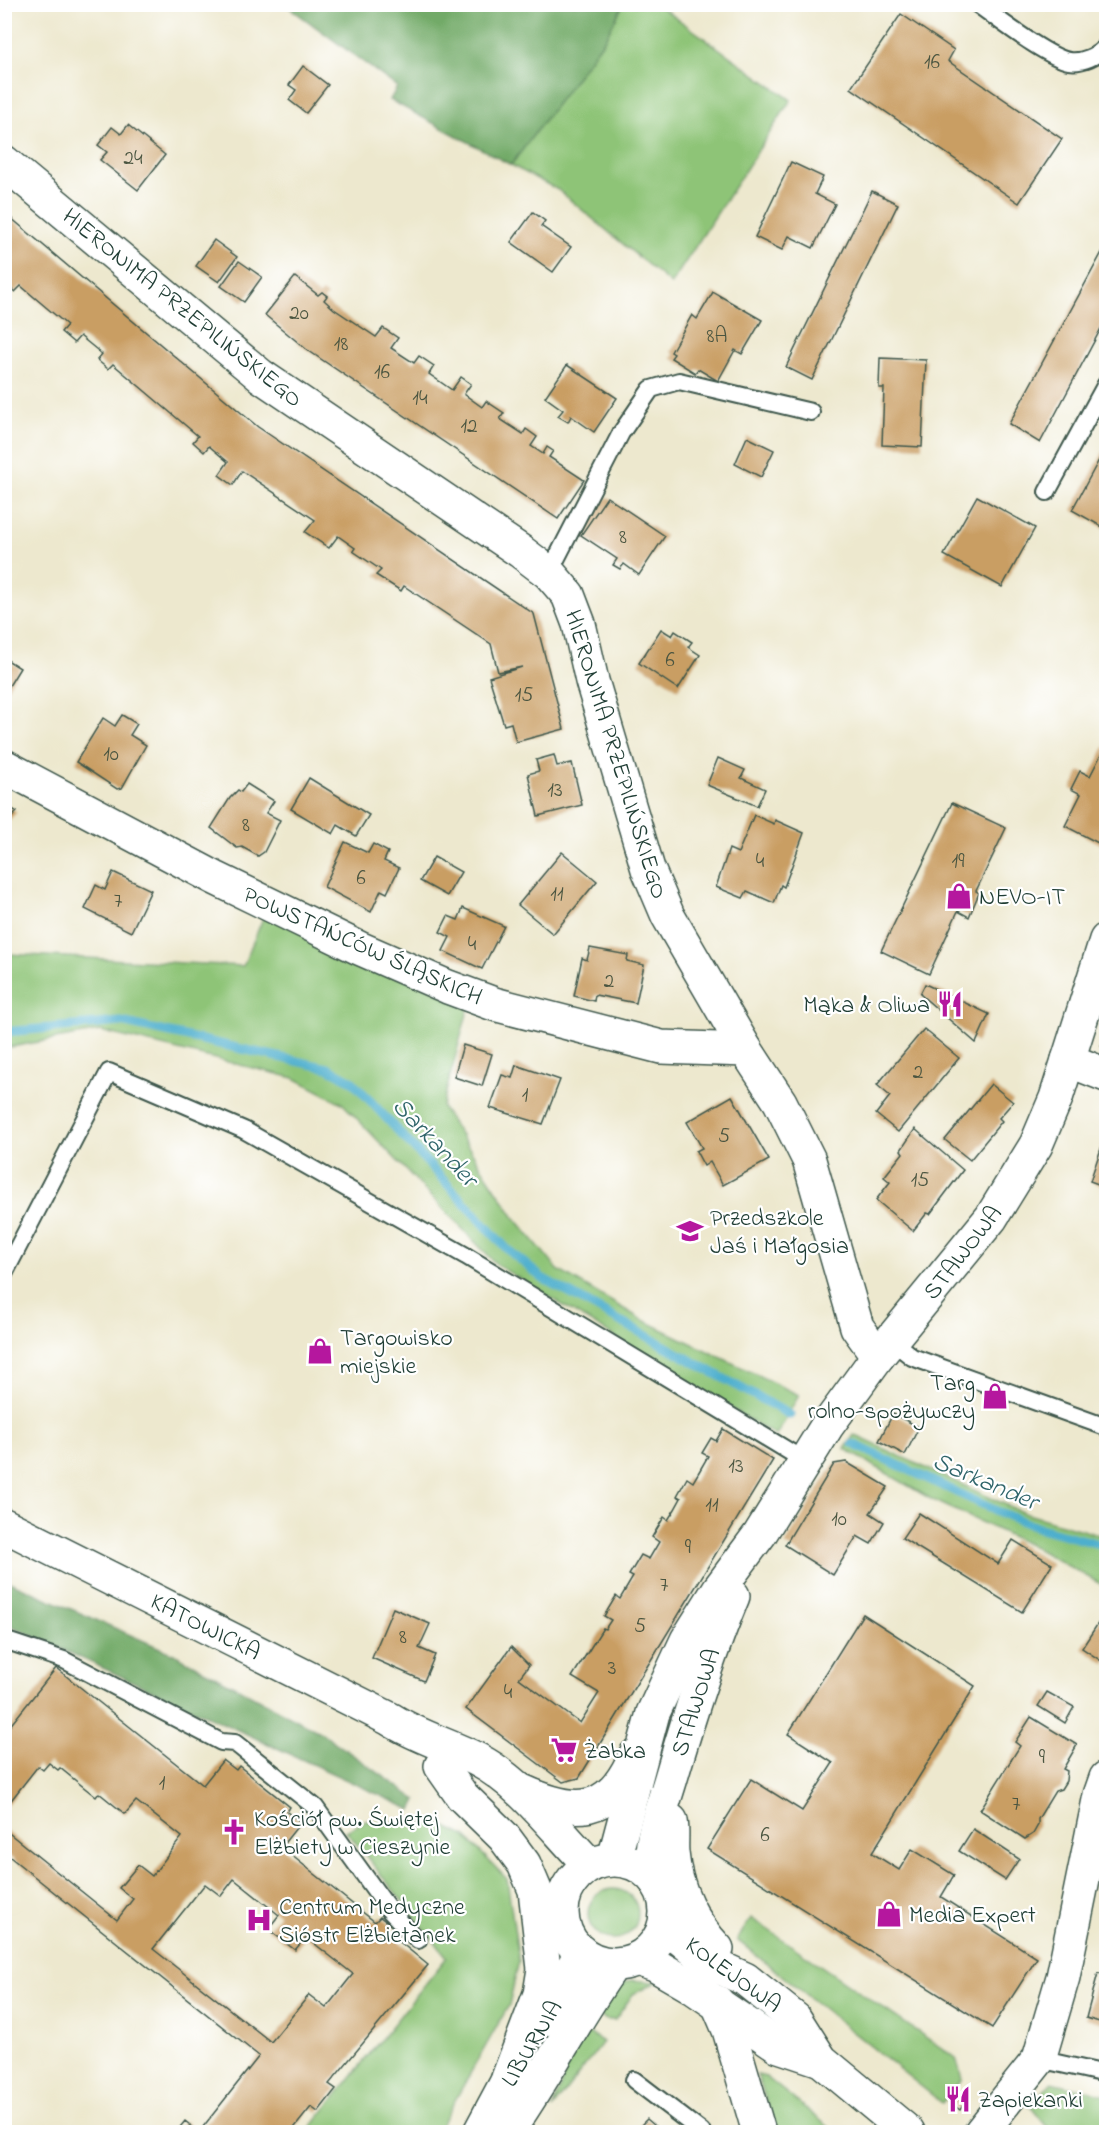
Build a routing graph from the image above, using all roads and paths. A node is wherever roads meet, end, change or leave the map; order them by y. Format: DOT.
graph roads {
  1 [pos="977,4"];
  2 [pos="1107,46"];
  3 [pos="4,162"];
  4 [pos="1107,384"];
  5 [pos="811,412"];
  6 [pos="1047,492"];
  7 [pos="549,573"];
  8 [pos="4,766"];
  9 [pos="1107,940"];
  10 [pos="746,1050"];
  11 [pos="1068,1060"];
  12 [pos="1107,1075"];
  13 [pos="4,1274"];
  14 [pos="885,1348"];
  15 [pos="1107,1427"];
  16 [pos="805,1461"];
  17 [pos="4,1525"];
  18 [pos="760,1534"];
  19 [pos="4,1640"];
  20 [pos="653,1713"];
  21 [pos="407,1730"];
  22 [pos="441,1766"];
  23 [pos="1107,1778"];
  24 [pos="517,1789"];
  25 [pos="666,1794"];
  26 [pos="591,1870"];
  27 [pos="653,1876"];
  28 [pos="666,1918"];
  29 [pos="418,1940"];
  30 [pos="581,1953"];
  31 [pos="625,1962"];
  32 [pos="745,1979"];
  33 [pos="717,2002"];
  34 [pos="1039,2059"];
  35 [pos="821,2060"];
  36 [pos="1107,2074"];
  37 [pos="508,2078"];
  38 [pos="634,2080"];
  39 [pos="480,2133"];
  40 [pos="507,2133"];
  41 [pos="702,2133"];
  42 [pos="759,2133"];
  43 [pos="908,2133"];
  44 [pos="981,2133"];
  1 -- 2 [label="lane"];
  3 -- 7 [label="street, HIERONIMA PRZEPILIŃSKIEGO"];
  4 -- 6 [label="lane"];
  5 -- 7 [label="lane"];
  7 -- 10 [label="street, HIERONIMA PRZEPILIŃSKIEGO"];
  8 -- 10 [label="street, POWSTAŃCÓW ŚLĄSKICH"];
  9 -- 11 [label="street, STAWOWA"];
  10 -- 14 [label="street, HIERONIMA PRZEPILIŃSKIEGO"];
  11 -- 12 [label="street"];
  11 -- 14 [label="street, STAWOWA"];
  13 -- 16 [label="lane"];
  14 -- 15 [label="lane"];
  14 -- 16 [label="street, STAWOWA"];
  16 -- 18 [label="street, STAWOWA"];
  17 -- 21 [label="street, KATOWICKA"];
  18 -- 20 [label="street, STAWOWA"];
  18 -- 25 [label="street, STAWOWA"];
  19 -- 29 [label="lane"];
  20 -- 24 [label="street"];
  20 -- 26 [label="street, STAWOWA"];
  21 -- 22 [label="street, KATOWICKA"];
  21 -- 24 [label="street, KATOWICKA"];
  22 -- 26 [label="street, KATOWICKA"];
  22 -- 37 [label="street"];
  23 -- 34 [label="street"];
  24 -- 26 [label="street, KATOWICKA"];
  25 -- 27 [label="street, STAWOWA"];
  25 -- 32 [label="street"];
  26 -- 27 [label="street"];
  26 -- 30 [label="street"];
  27 -- 28 [label="street"];
  28 -- 31 [label="street"];
  28 -- 32 [label="street, KOLEJOWA"];
  30 -- 31 [label="street"];
  30 -- 37 [label="street, LIBURNIA"];
  31 -- 33 [label="street, KOLEJOWA"];
  31 -- 40 [label="street, LIBURNIA"];
  32 -- 35 [label="street, KOLEJOWA"];
  33 -- 35 [label="street, KOLEJOWA"];
  33 -- 42 [label="street"];
  34 -- 36 [label="lane"];
  34 -- 44 [label="street"];
  35 -- 43 [label="street, KOLEJOWA"];
  37 -- 39 [label="street, LIBURNIA"];
  38 -- 41 [label="lane"];
}
